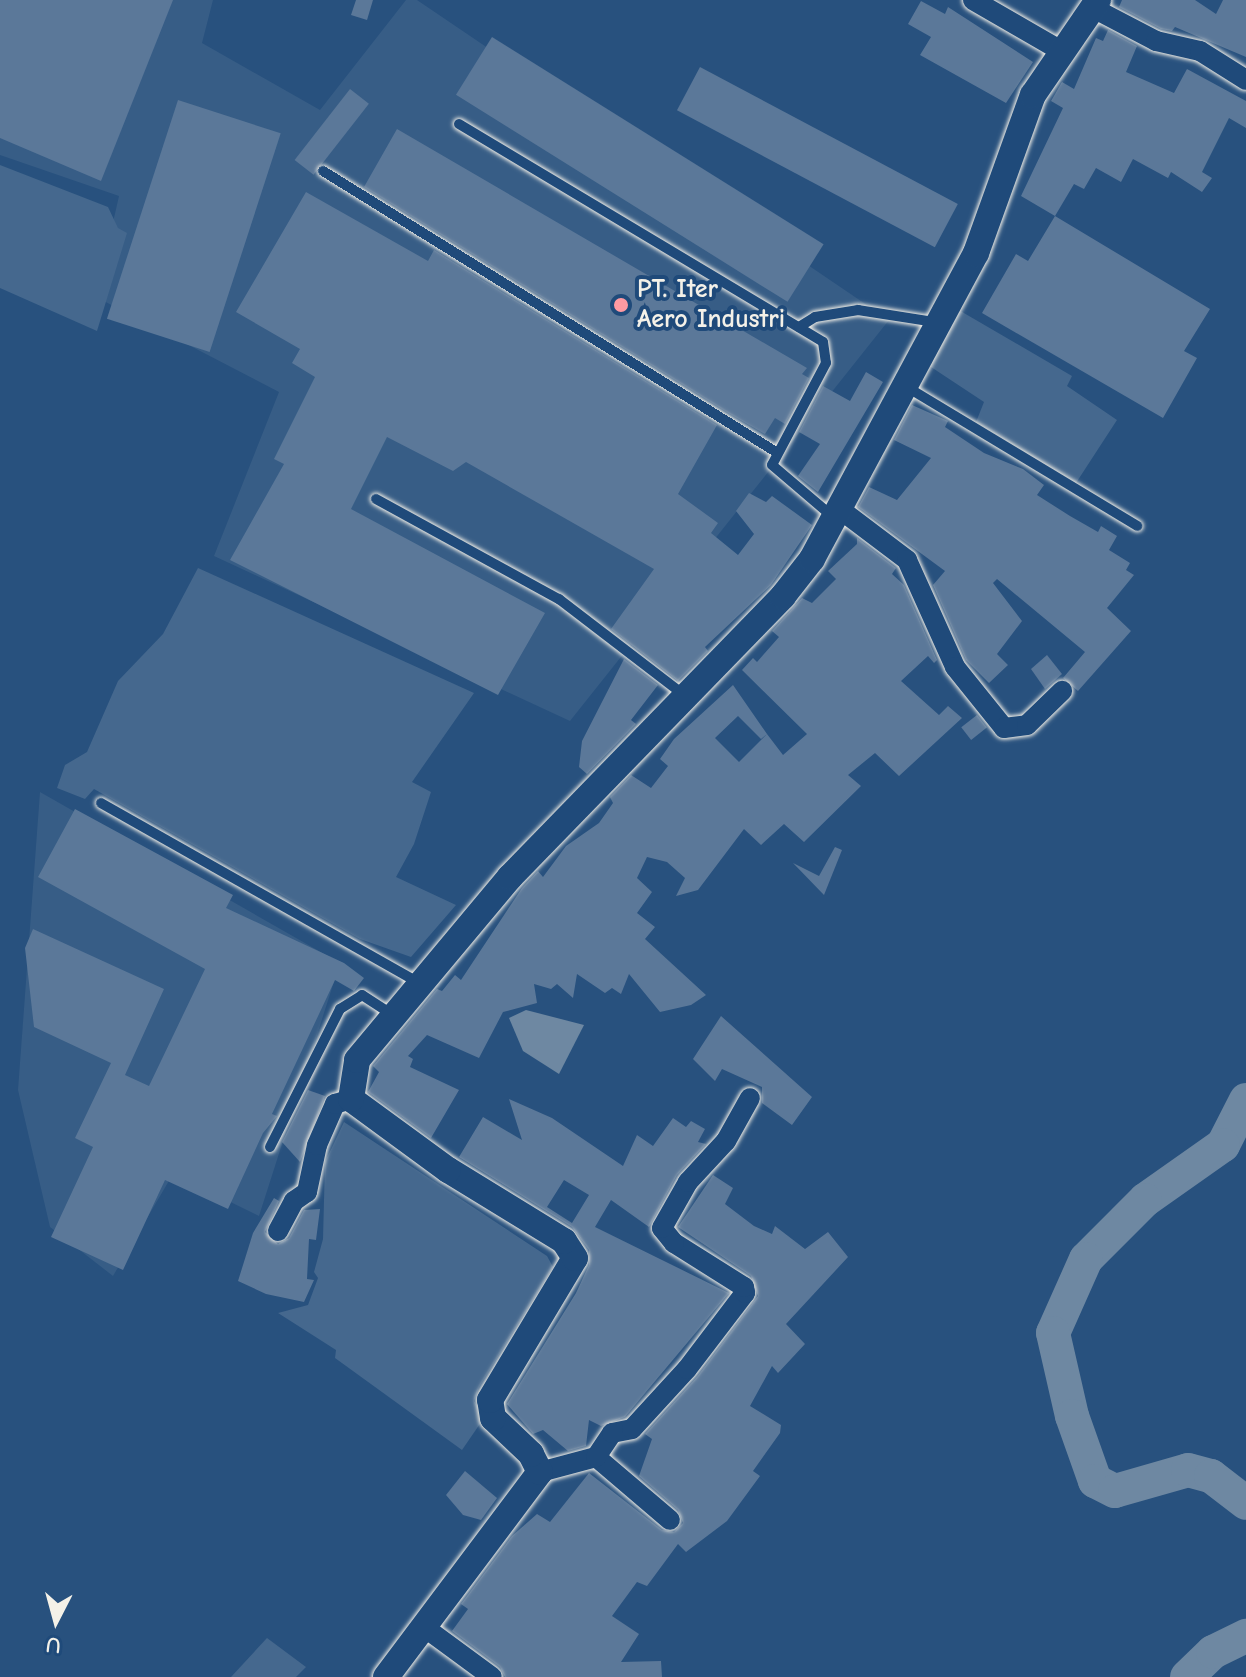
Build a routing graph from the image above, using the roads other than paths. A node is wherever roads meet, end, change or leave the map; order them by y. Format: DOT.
graph roads {
  1 [pos="973,0"];
  2 [pos="1095,4"];
  3 [pos="1063,52"];
  4 [pos="1246,80"];
  5 [pos="459,124"];
  6 [pos="323,171"];
  7 [pos="935,322"];
  8 [pos="799,327"];
  9 [pos="902,384"];
  10 [pos="776,452"];
  11 [pos="376,499"];
  12 [pos="835,512"];
  13 [pos="1137,526"];
  14 [pos="1062,691"];
  15 [pos="685,695"];
  16 [pos="101,803"];
  17 [pos="420,983"];
  18 [pos="391,1014"];
  19 [pos="750,1098"];
  20 [pos="351,1099"];
  21 [pos="270,1147"];
  22 [pos="278,1231"];
  23 [pos="596,1457"];
  24 [pos="540,1472"];
  25 [pos="670,1520"];
  26 [pos="424,1627"];
  27 [pos="386,1677"];
  28 [pos="492,1677"];
  1 -- 3 [label="street"];
  2 -- 3 [label="street"];
  2 -- 4 [label="street"];
  3 -- 7 [label="street"];
  5 -- 8 [label="lane"];
  6 -- 10 [label="lane"];
  7 -- 8 [label="lane"];
  7 -- 9 [label="street"];
  8 -- 10 [label="lane"];
  9 -- 12 [label="street"];
  9 -- 13 [label="lane"];
  10 -- 12 [label="lane"];
  11 -- 15 [label="lane"];
  12 -- 14 [label="street"];
  12 -- 15 [label="street"];
  15 -- 17 [label="street"];
  16 -- 17 [label="lane"];
  17 -- 18 [label="street"];
  18 -- 20 [label="street"];
  18 -- 21 [label="lane"];
  19 -- 23 [label="street"];
  20 -- 22 [label="street"];
  20 -- 24 [label="street"];
  23 -- 24 [label="street"];
  23 -- 25 [label="street"];
  24 -- 26 [label="street"];
  26 -- 27 [label="street"];
  26 -- 28 [label="street"];
}
